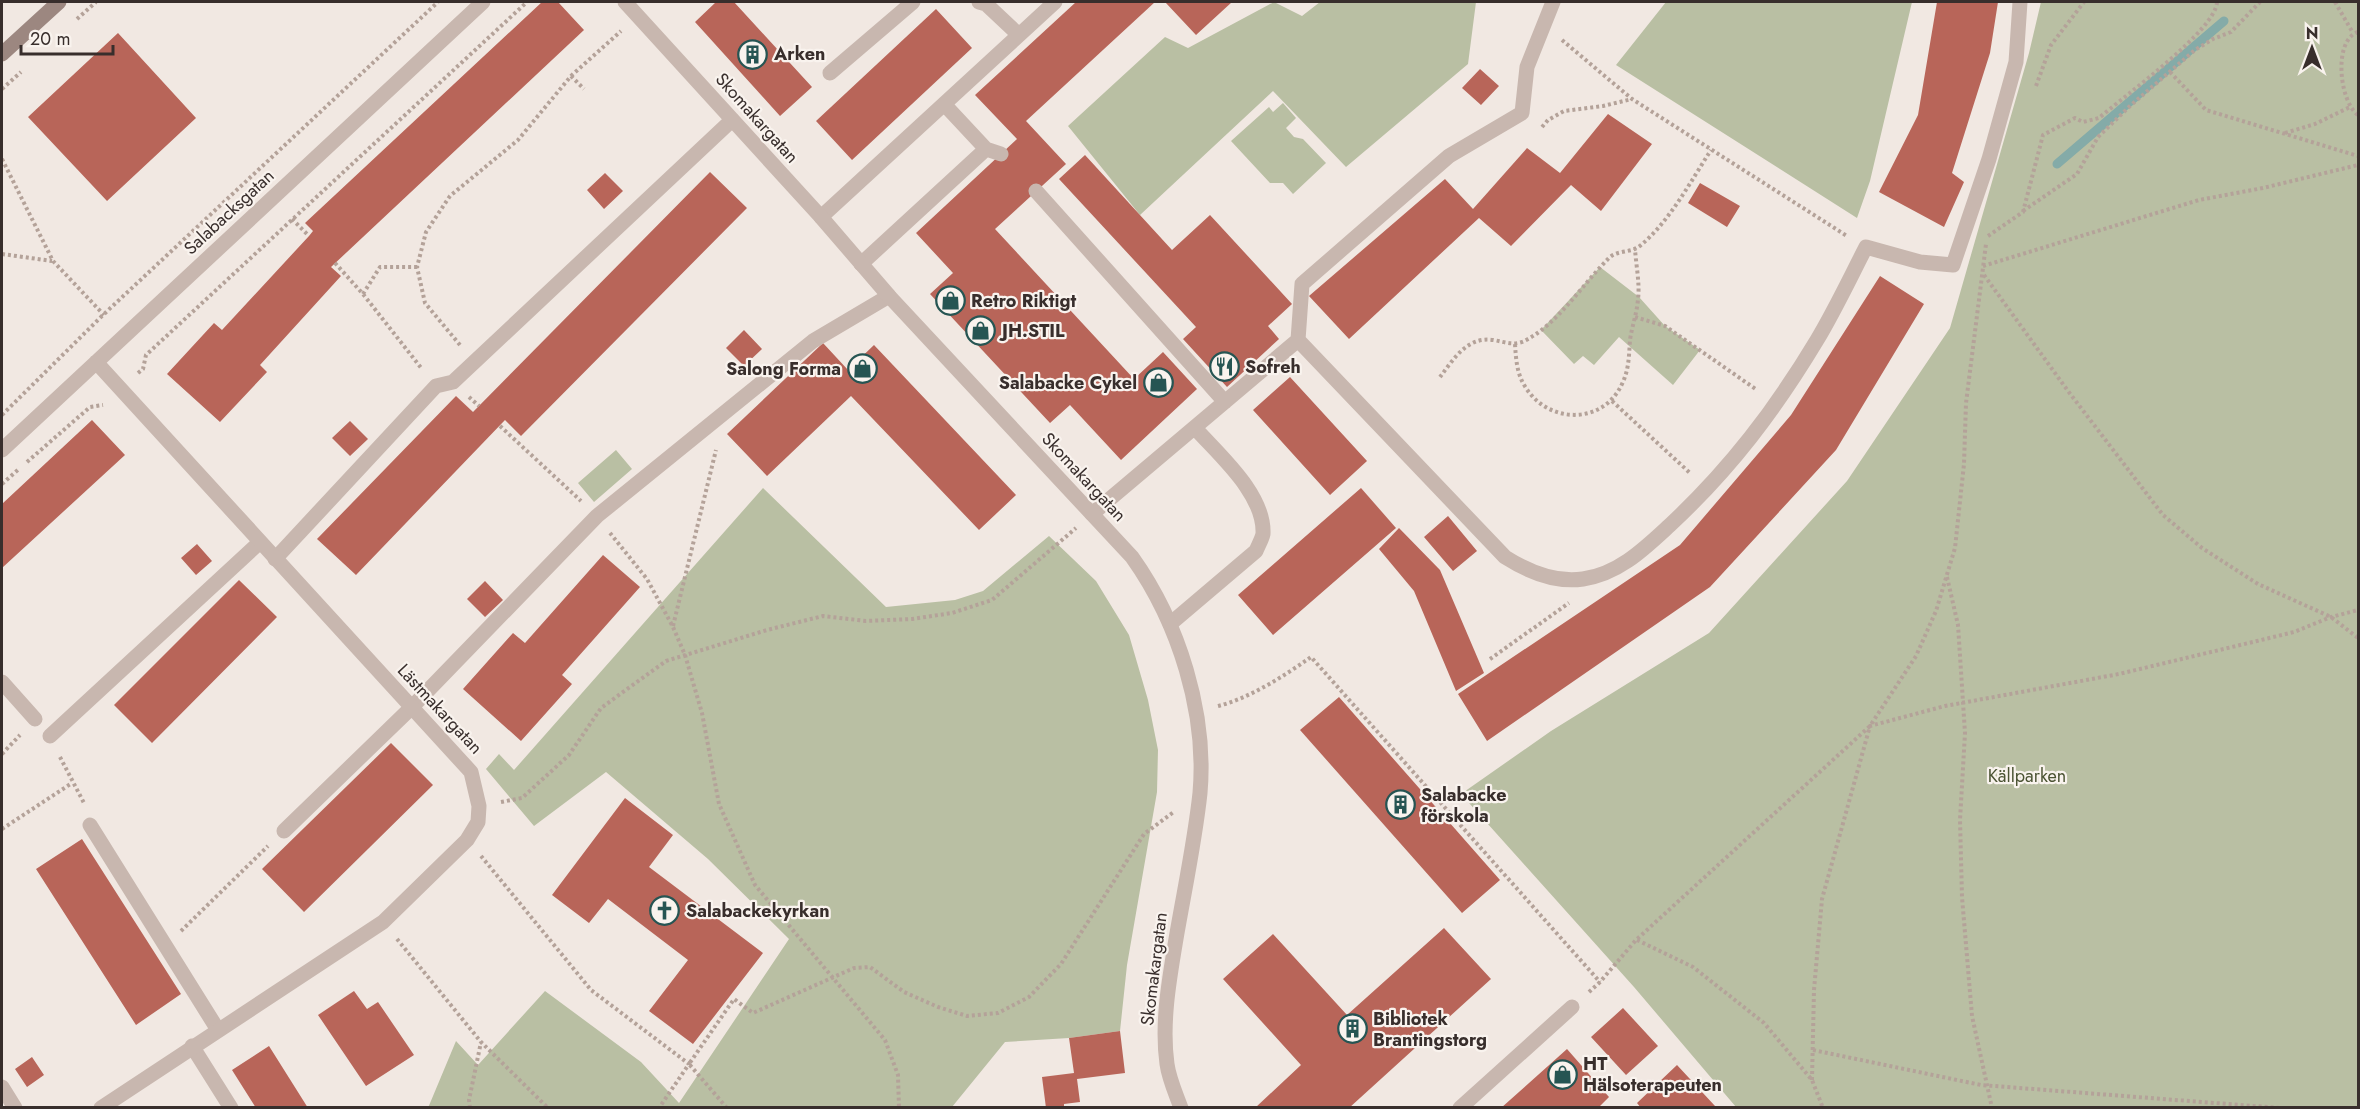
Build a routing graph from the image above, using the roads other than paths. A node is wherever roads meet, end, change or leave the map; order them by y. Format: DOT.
graph roads {
  1 [pos="59,2"];
  2 [pos="483,2"];
  3 [pos="625,2"];
  4 [pos="913,2"];
  5 [pos="979,2"];
  6 [pos="1055,2"];
  7 [pos="1553,2"];
  8 [pos="2019,2"];
  9 [pos="1019,35"];
  10 [pos="2,54"];
  11 [pos="830,73"];
  12 [pos="944,104"];
  13 [pos="732,120"];
  14 [pos="986,149"];
  15 [pos="1001,154"];
  16 [pos="1036,191"];
  17 [pos="821,217"];
  18 [pos="861,264"];
  19 [pos="889,296"];
  20 [pos="1298,340"];
  21 [pos="96,363"];
  22 [pos="1225,402"];
  23 [pos="1195,428"];
  24 [pos="2,450"];
  25 [pos="1092,514"];
  26 [pos="260,542"];
  27 [pos="275,559"];
  28 [pos="1170,624"];
  29 [pos="2,682"];
  30 [pos="412,707"];
  31 [pos="35,719"];
  32 [pos="50,736"];
  33 [pos="90,825"];
  34 [pos="284,831"];
  35 [pos="1572,1007"];
  36 [pos="218,1030"];
  37 [pos="192,1046"];
  38 [pos="2,1087"];
  39 [pos="15,1107"];
  40 [pos="100,1107"];
  41 [pos="231,1107"];
  42 [pos="1181,1107"];
  43 [pos="1460,1107"];
  1 -- 10 [label="main road"];
  2 -- 21 [label="street, Salabacksgatan"];
  3 -- 13 [label="street, Skomakargatan"];
  4 -- 11 [label="street"];
  5 -- 9 [label="street"];
  6 -- 9 [label="street"];
  7 -- 20 [label="street"];
  8 -- 20 [label="street"];
  9 -- 12 [label="street"];
  12 -- 14 [label="street"];
  12 -- 17 [label="street"];
  13 -- 17 [label="street, Skomakargatan"];
  13 -- 27 [label="street"];
  14 -- 15 [label="street"];
  14 -- 18 [label="street"];
  16 -- 22 [label="street"];
  17 -- 18 [label="street, Skomakargatan"];
  18 -- 19 [label="street, Skomakargatan"];
  19 -- 25 [label="street, Skomakargatan"];
  19 -- 30 [label="street"];
  20 -- 22 [label="street"];
  21 -- 24 [label="street, Salabacksgatan"];
  21 -- 26 [label="street, Lästmakargatan"];
  22 -- 23 [label="street"];
  23 -- 25 [label="street"];
  23 -- 28 [label="street"];
  25 -- 28 [label="street, Skomakargatan"];
  26 -- 27 [label="street, Lästmakargatan"];
  26 -- 32 [label="street"];
  27 -- 30 [label="street, Lästmakargatan"];
  28 -- 42 [label="street, Skomakargatan"];
  29 -- 31 [label="street"];
  30 -- 34 [label="street"];
  30 -- 36 [label="street, Lästmakargatan"];
  33 -- 36 [label="street"];
  35 -- 43 [label="street"];
  36 -- 37 [label="street, Lästmakargatan"];
  37 -- 40 [label="street, Lästmakargatan"];
  37 -- 41 [label="street"];
  38 -- 39 [label="street"];
}
